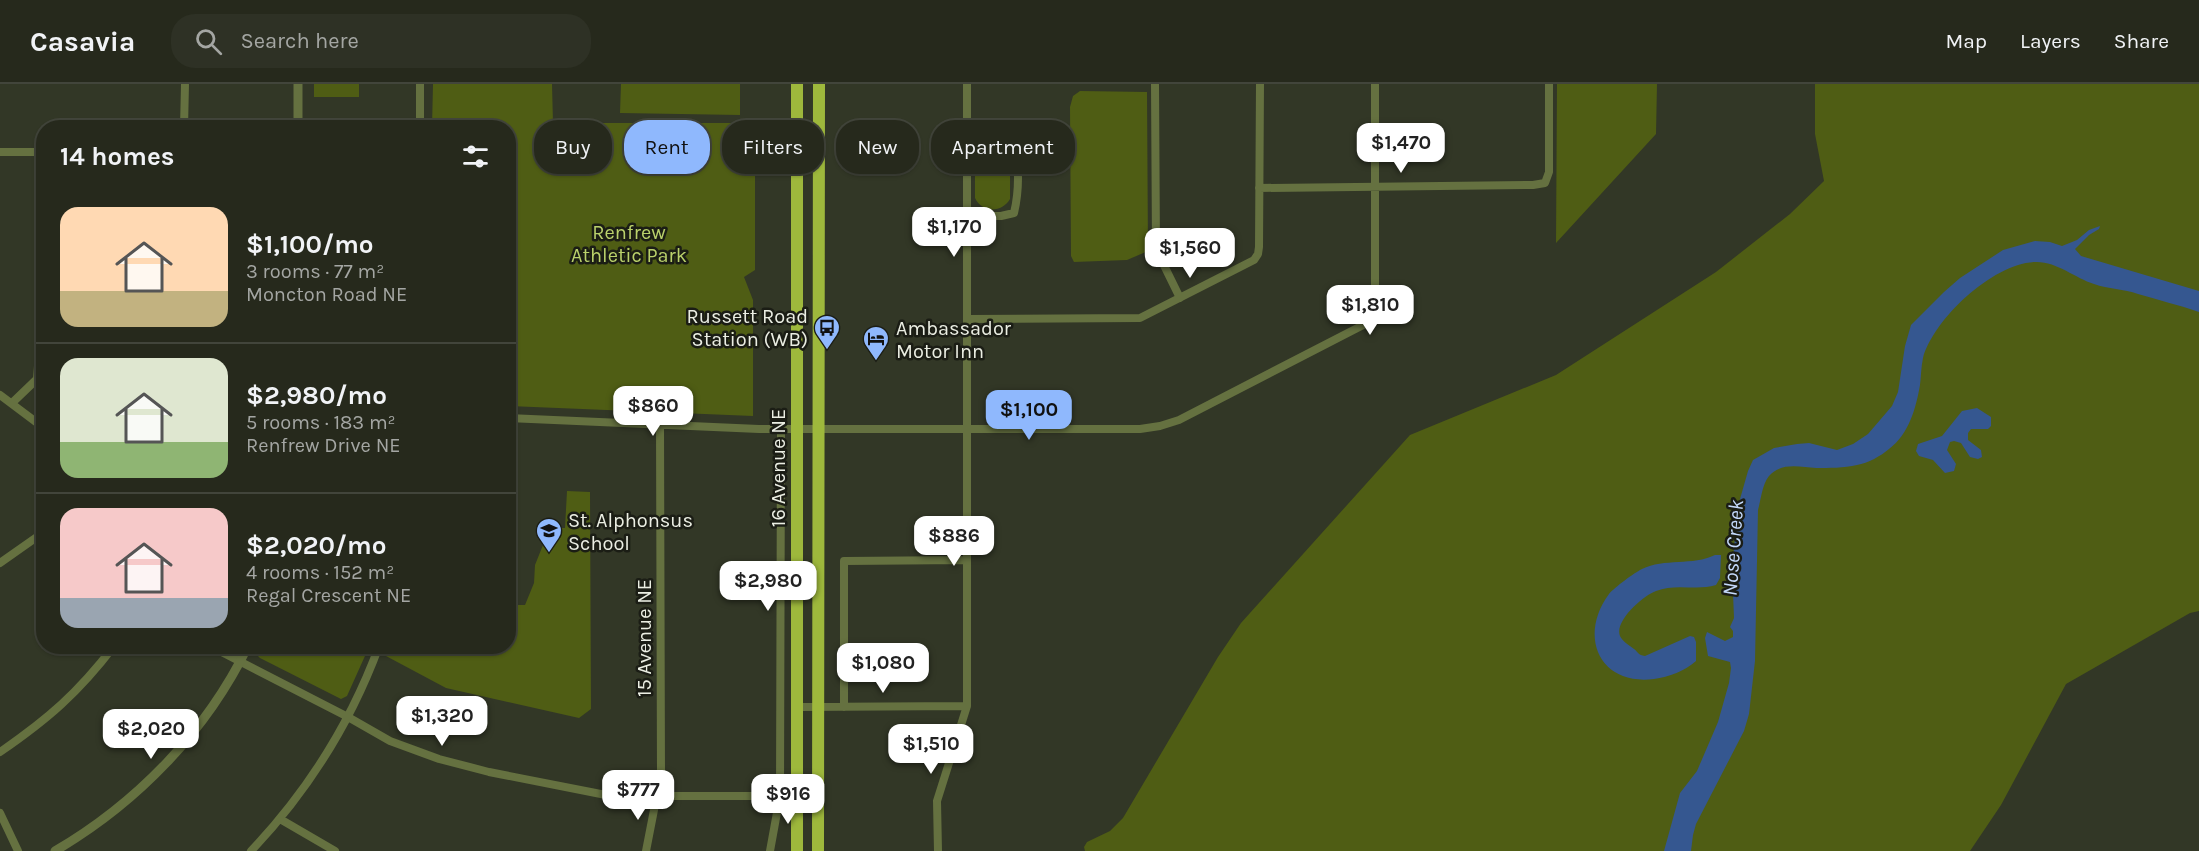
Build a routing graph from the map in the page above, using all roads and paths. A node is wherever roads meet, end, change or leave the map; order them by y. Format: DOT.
graph roads {
  1 [pos="185,84"];
  2 [pos="298,84"];
  3 [pos="420,84"];
  4 [pos="797,84"];
  5 [pos="819,84"];
  6 [pos="967,84"];
  7 [pos="1155,84"];
  8 [pos="1260,84"];
  9 [pos="1375,84"];
  10 [pos="1549,84"];
  11 [pos="184,120"];
  12 [pos="298,120"];
  13 [pos="420,120"];
  14 [pos="967,120"];
  15 [pos="0,152"];
  16 [pos="36,152"];
  17 [pos="967,174"];
  18 [pos="1016,174"];
  19 [pos="1375,187"];
  20 [pos="1259,188"];
  21 [pos="967,216"];
  22 [pos="1180,298"];
  23 [pos="967,320"];
  24 [pos="36,381"];
  25 [pos="0,395"];
  26 [pos="12,403"];
  27 [pos="516,418"];
  28 [pos="36,422"];
  29 [pos="660,424"];
  30 [pos="818,428"];
  31 [pos="966,428"];
  32 [pos="781,429"];
  33 [pos="797,429"];
  34 [pos="36,538"];
  35 [pos="966,560"];
  36 [pos="0,563"];
  37 [pos="108,654"];
  38 [pos="224,654"];
  39 [pos="244,654"];
  40 [pos="376,654"];
  41 [pos="240,663"];
  42 [pos="967,706"];
  43 [pos="799,707"];
  44 [pos="819,707"];
  45 [pos="844,707"];
  46 [pos="348,717"];
  47 [pos="0,752"];
  48 [pos="656,796"];
  49 [pos="780,796"];
  50 [pos="0,813"];
  51 [pos="280,819"];
  52 [pos="18,851"];
  53 [pos="55,851"];
  54 [pos="251,851"];
  55 [pos="335,851"];
  56 [pos="646,851"];
  57 [pos="770,851"];
  58 [pos="798,851"];
  59 [pos="818,851"];
  60 [pos="938,851"];
  1 -- 11 [label="street"];
  2 -- 12 [label="street"];
  3 -- 13 [label="street"];
  4 -- 33 [label="highway, 16 Avenue NE"];
  5 -- 30 [label="highway, 16 Avenue NE"];
  6 -- 14 [label="street"];
  7 -- 22 [label="street"];
  8 -- 20 [label="street"];
  9 -- 19 [label="street"];
  10 -- 19 [label="street"];
  15 -- 16 [label="street"];
  17 -- 21 [label="street"];
  18 -- 21 [label="street"];
  19 -- 20 [label="street"];
  19 -- 31 [label="street"];
  20 -- 22 [label="street"];
  21 -- 23 [label="street"];
  22 -- 23 [label="street"];
  23 -- 31 [label="street"];
  24 -- 26 [label="street"];
  25 -- 26 [label="street"];
  26 -- 28 [label="street"];
  27 -- 29 [label="street"];
  29 -- 32 [label="street"];
  29 -- 48 [label="street, 15 Avenue NE"];
  30 -- 31 [label="street"];
  30 -- 33 [label="street"];
  30 -- 44 [label="highway, 16 Avenue NE"];
  31 -- 35 [label="street"];
  32 -- 33 [label="street"];
  32 -- 49 [label="street"];
  33 -- 43 [label="highway, 16 Avenue NE"];
  34 -- 36 [label="street"];
  35 -- 42 [label="street"];
  35 -- 45 [label="street"];
  37 -- 47 [label="street"];
  38 -- 41 [label="street"];
  39 -- 41 [label="street"];
  40 -- 46 [label="street"];
  41 -- 46 [label="street"];
  41 -- 53 [label="street"];
  42 -- 45 [label="street"];
  42 -- 60 [label="street"];
  43 -- 44 [label="street"];
  43 -- 58 [label="highway, 16 Avenue NE"];
  44 -- 45 [label="street"];
  44 -- 59 [label="highway, 16 Avenue NE"];
  46 -- 48 [label="street"];
  46 -- 51 [label="street"];
  48 -- 49 [label="street"];
  48 -- 56 [label="street, 15 Avenue NE"];
  49 -- 57 [label="street"];
  50 -- 52 [label="street"];
  51 -- 54 [label="street"];
  51 -- 55 [label="street"];
}
